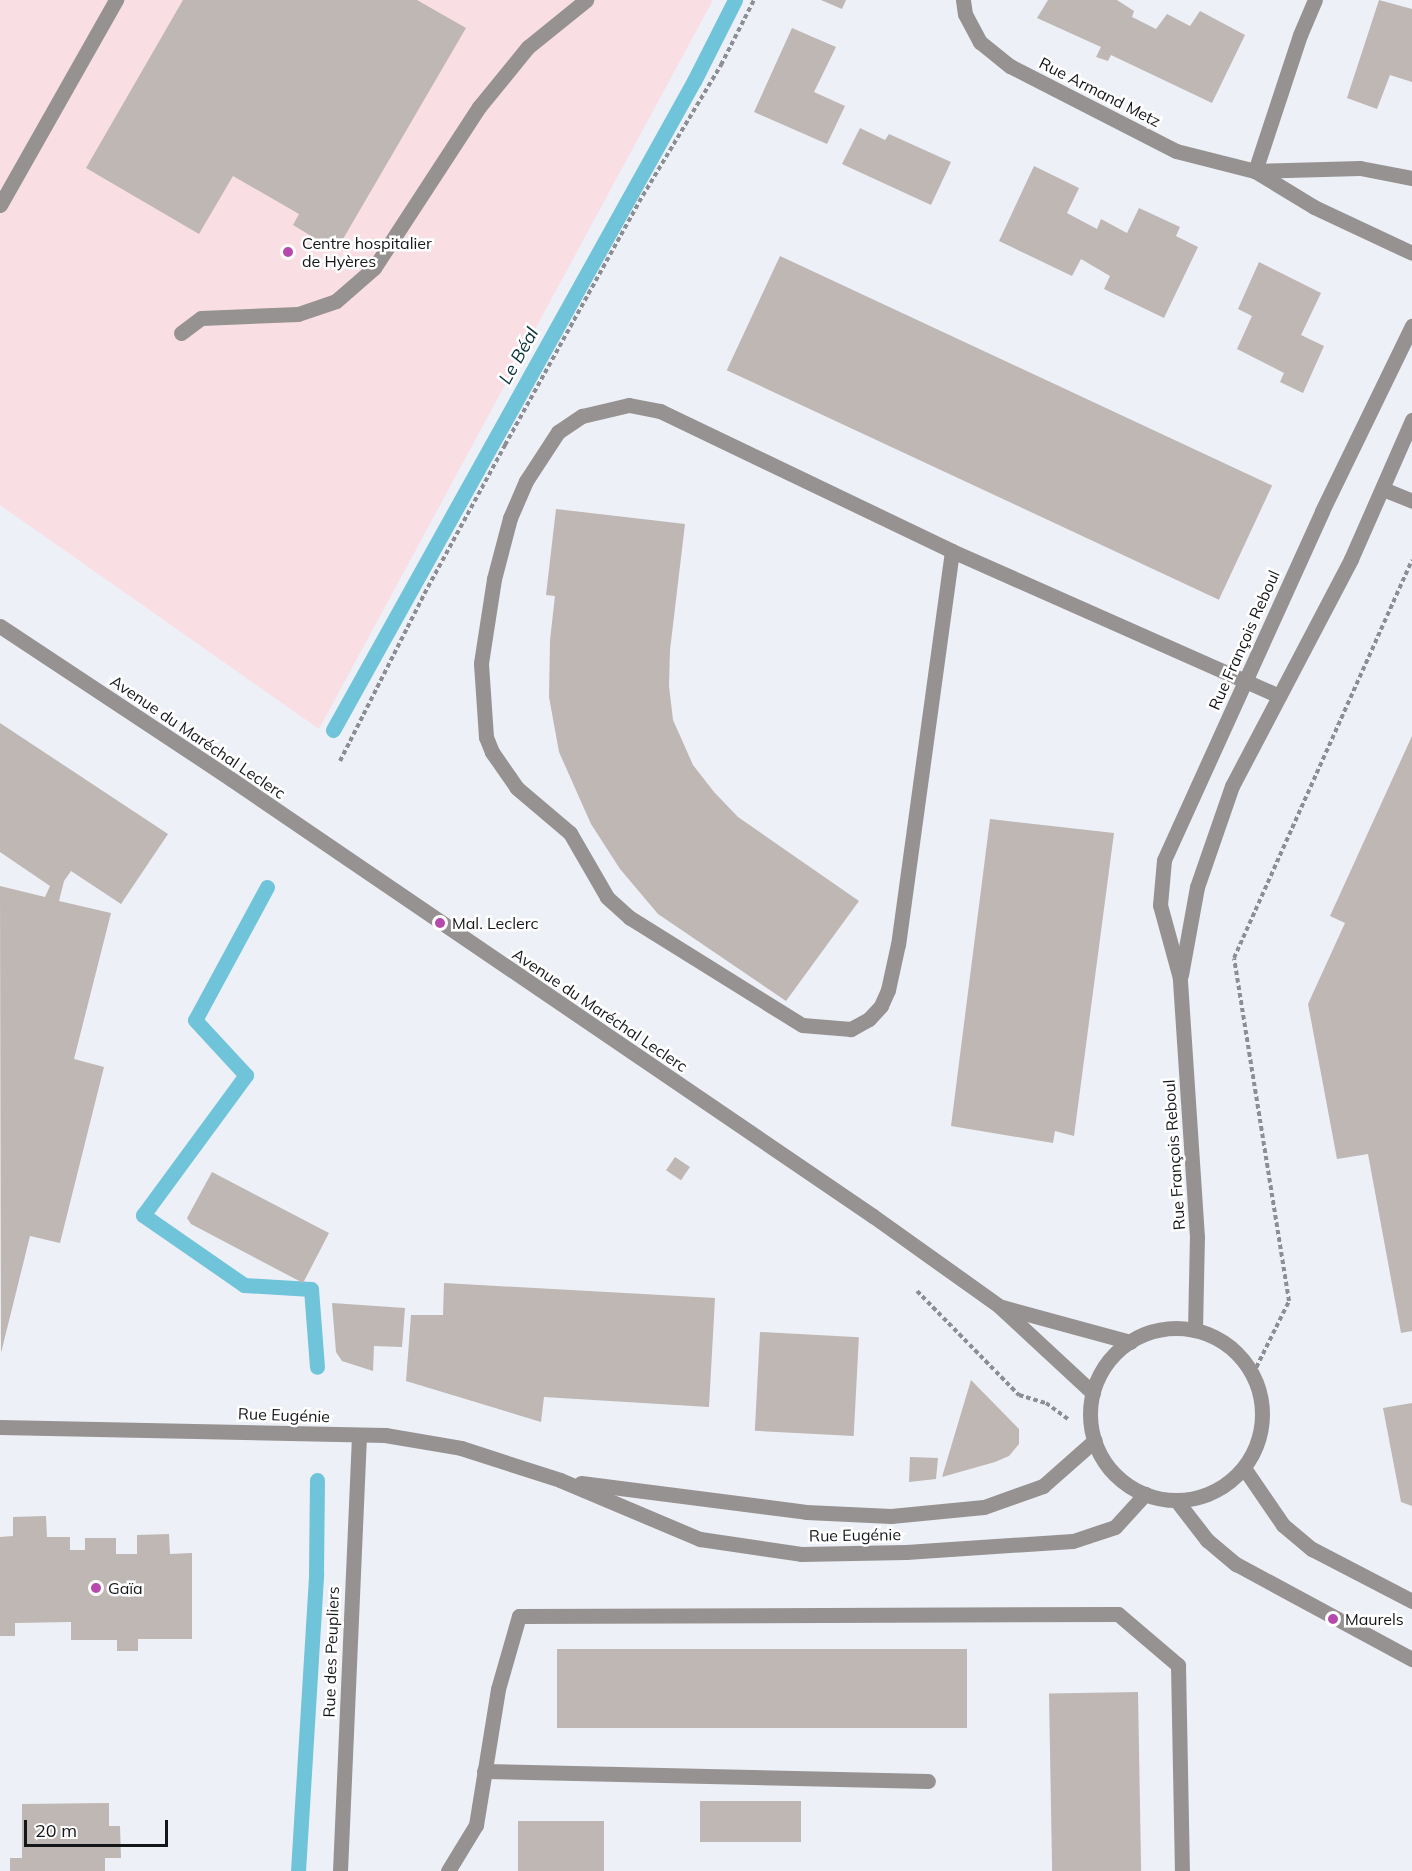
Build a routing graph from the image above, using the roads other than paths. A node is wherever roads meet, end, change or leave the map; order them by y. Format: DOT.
graph roads {
  1 [pos="117,0"];
  2 [pos="586,0"];
  3 [pos="963,0"];
  4 [pos="1315,0"];
  5 [pos="1255,171"];
  6 [pos="1412,178"];
  7 [pos="0,205"];
  8 [pos="1412,252"];
  9 [pos="1412,326"];
  10 [pos="181,333"];
  11 [pos="1412,420"];
  12 [pos="1383,489"];
  13 [pos="1412,501"];
  14 [pos="952,550"];
  15 [pos="0,626"];
  16 [pos="1246,682"];
  17 [pos="1279,696"];
  18 [pos="1180,978"];
  19 [pos="999,1306"];
  20 [pos="1195,1330"];
  21 [pos="1130,1342"];
  22 [pos="1093,1393"];
  23 [pos="0,1427"];
  24 [pos="359,1435"];
  25 [pos="1095,1440"];
  26 [pos="1244,1468"];
  27 [pos="560,1480"];
  28 [pos="1145,1494"];
  29 [pos="1176,1500"];
  30 [pos="1412,1601"];
  31 [pos="1412,1659"];
  32 [pos="484,1771"];
  33 [pos="928,1780"];
  34 [pos="340,1871"];
  35 [pos="448,1871"];
  36 [pos="1182,1871"];
  1 -- 7 [label="street"];
  2 -- 10 [label="street"];
  3 -- 5 [label="street, Rue Armand Metz"];
  4 -- 5 [label="street"];
  5 -- 6 [label="street, Rue Armand Metz"];
  5 -- 8 [label="street, Rue Armand Metz"];
  9 -- 16 [label="street, Rue François Reboul"];
  11 -- 12 [label="street, Rue François Reboul"];
  12 -- 13 [label="street"];
  12 -- 17 [label="street, Rue François Reboul"];
  14 -- 14 [label="street"];
  14 -- 16 [label="street"];
  15 -- 19 [label="street, Avenue du Maréchal Leclerc"];
  16 -- 17 [label="street"];
  16 -- 18 [label="street, Rue François Reboul"];
  17 -- 18 [label="street, Rue François Reboul"];
  18 -- 20 [label="street, Rue François Reboul"];
  19 -- 21 [label="street, Avenue du Maréchal Leclerc"];
  19 -- 22 [label="street, Avenue du Maréchal Leclerc"];
  20 -- 21 [label="street"];
  20 -- 26 [label="street"];
  21 -- 22 [label="street"];
  22 -- 25 [label="street"];
  23 -- 24 [label="street, Rue Eugénie"];
  24 -- 27 [label="street, Rue Eugénie"];
  24 -- 34 [label="street, Rue des Peupliers"];
  25 -- 27 [label="street, Rue Eugénie"];
  25 -- 28 [label="street"];
  26 -- 29 [label="street"];
  26 -- 30 [label="street"];
  27 -- 28 [label="street, Rue Eugénie"];
  28 -- 29 [label="street"];
  29 -- 31 [label="street"];
  32 -- 33 [label="street"];
  32 -- 35 [label="street"];
  32 -- 36 [label="street"];
}
